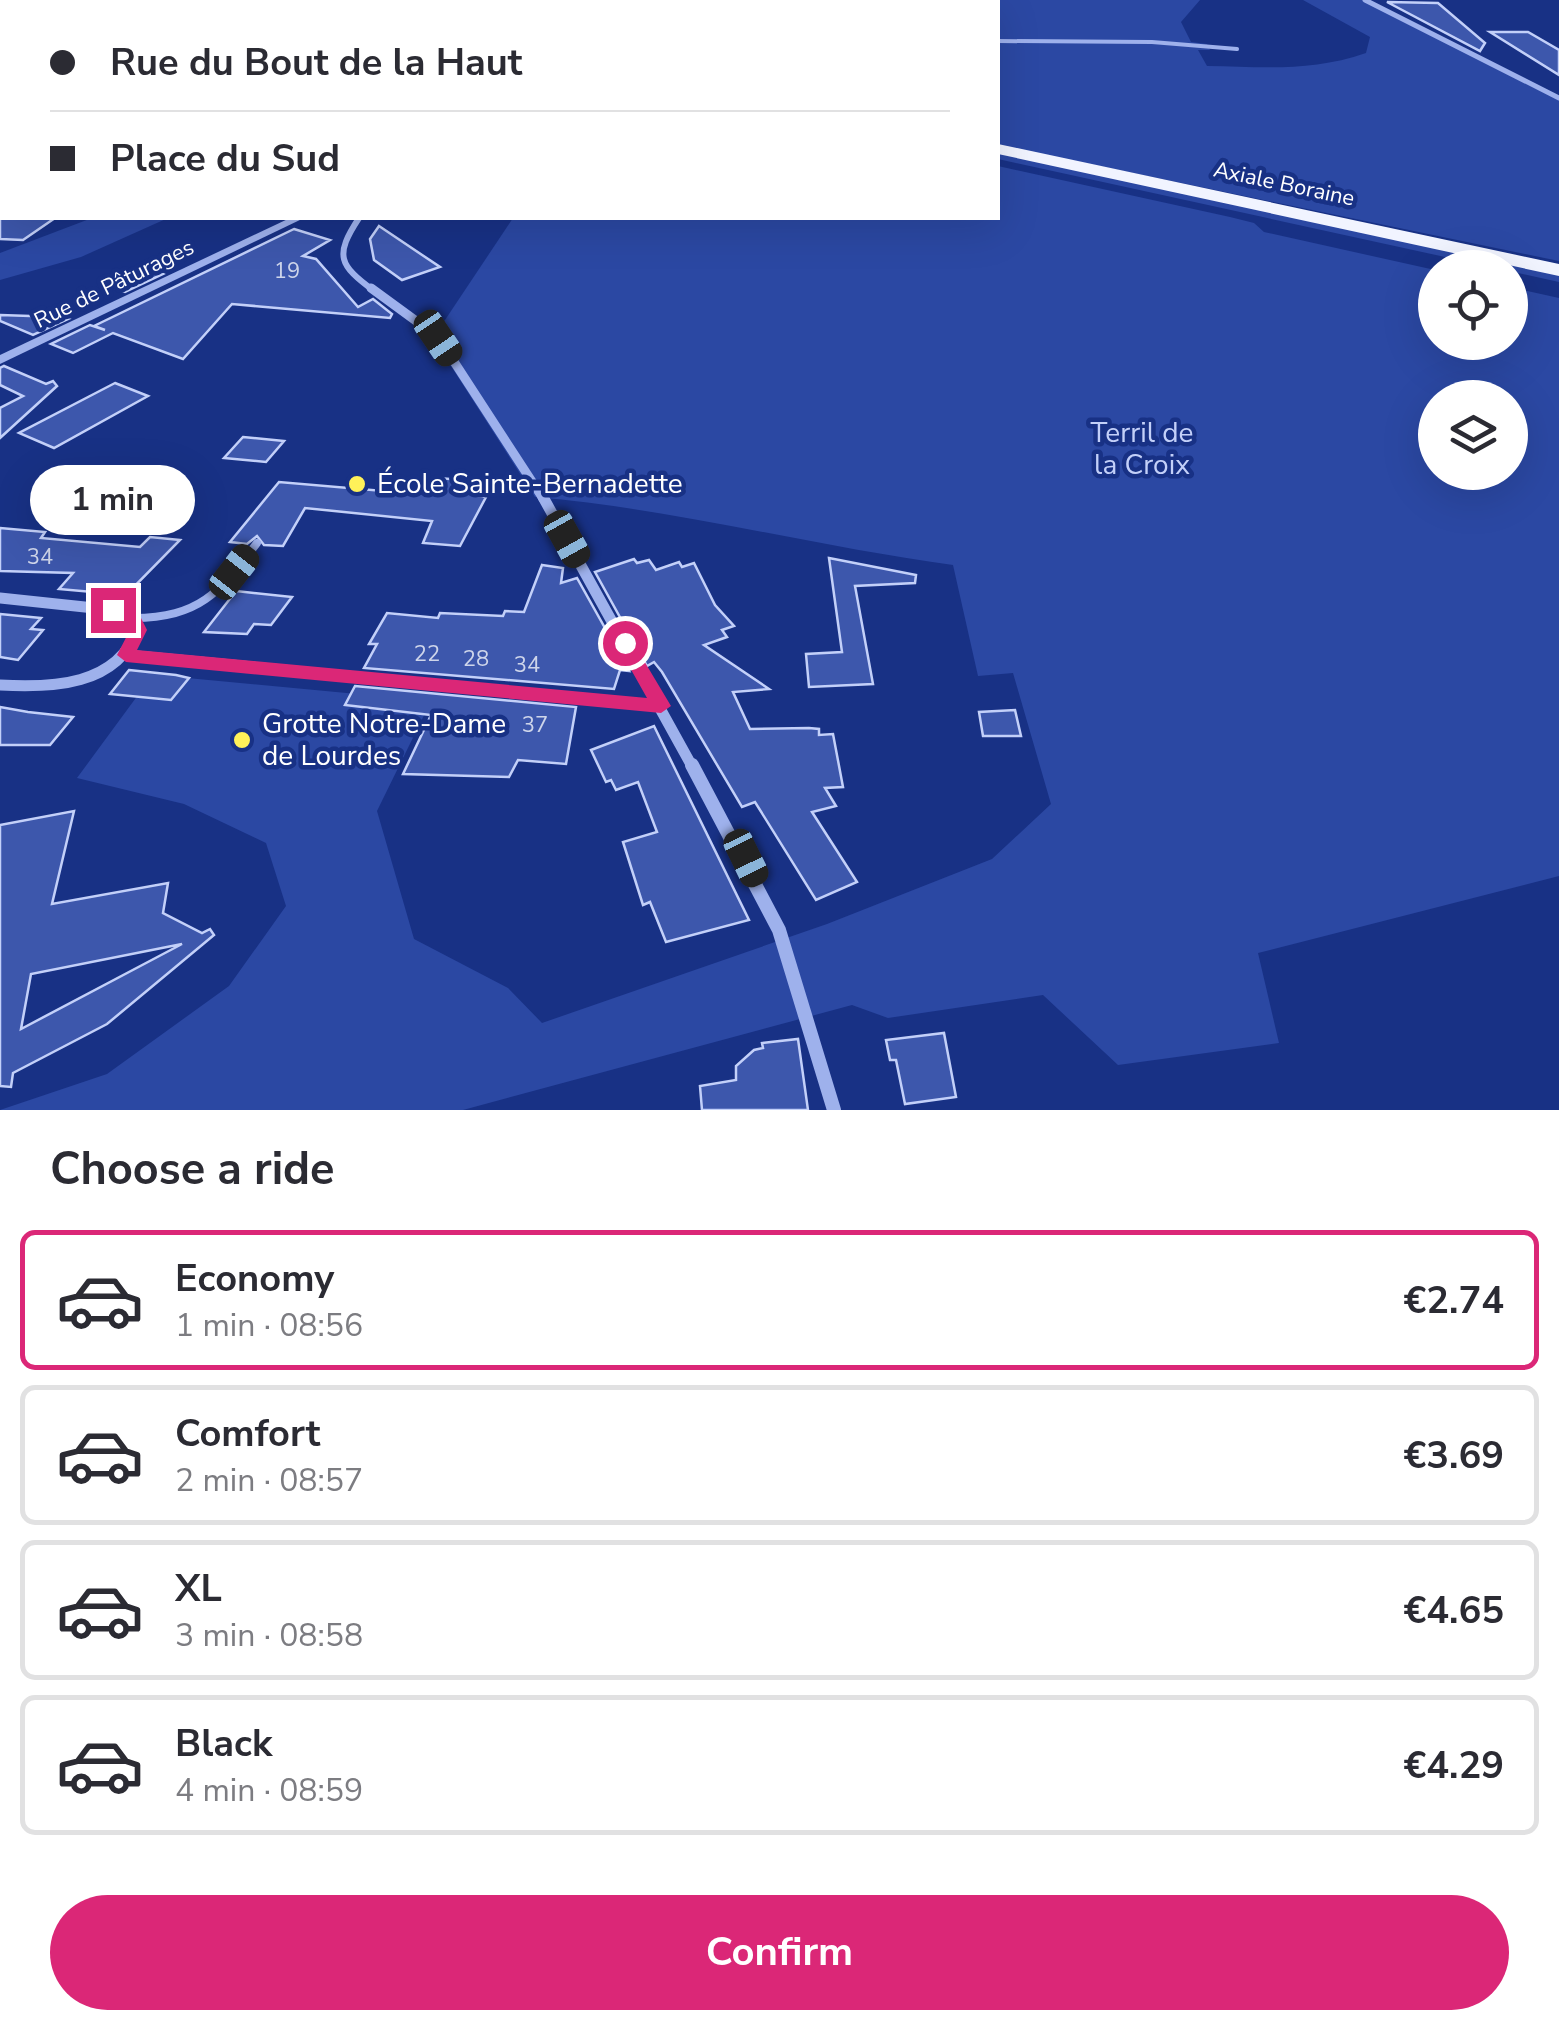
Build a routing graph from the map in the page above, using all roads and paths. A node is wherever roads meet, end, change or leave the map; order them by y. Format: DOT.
graph roads {
  1 [pos="1365,0"];
  2 [pos="1000,42"];
  3 [pos="1237,48"];
  4 [pos="1559,98"];
  5 [pos="1000,150"];
  6 [pos="1000,162"];
  7 [pos="294,220"];
  8 [pos="358,220"];
  9 [pos="1418,255"];
  10 [pos="1559,270"];
  11 [pos="1528,279"];
  12 [pos="1559,286"];
  13 [pos="0,360"];
  14 [pos="257,544"];
  15 [pos="0,598"];
  16 [pos="133,618"];
  17 [pos="126,655"];
  18 [pos="0,685"];
  19 [pos="661,706"];
  20 [pos="834,1110"];
  1 -- 4 [label="street"];
  2 -- 3 [label="lane"];
  5 -- 10 [label="highway, Axiale Boraine"];
  6 -- 9 [label="highway, Axiale Boraine"];
  7 -- 13 [label="street, Rue de Pâturages"];
  8 -- 19 [label="street"];
  11 -- 12 [label="highway"];
  14 -- 16 [label="lane"];
  15 -- 16 [label="street"];
  16 -- 17 [label="street"];
  17 -- 18 [label="street"];
  17 -- 19 [label="street"];
  19 -- 20 [label="street"];
}
